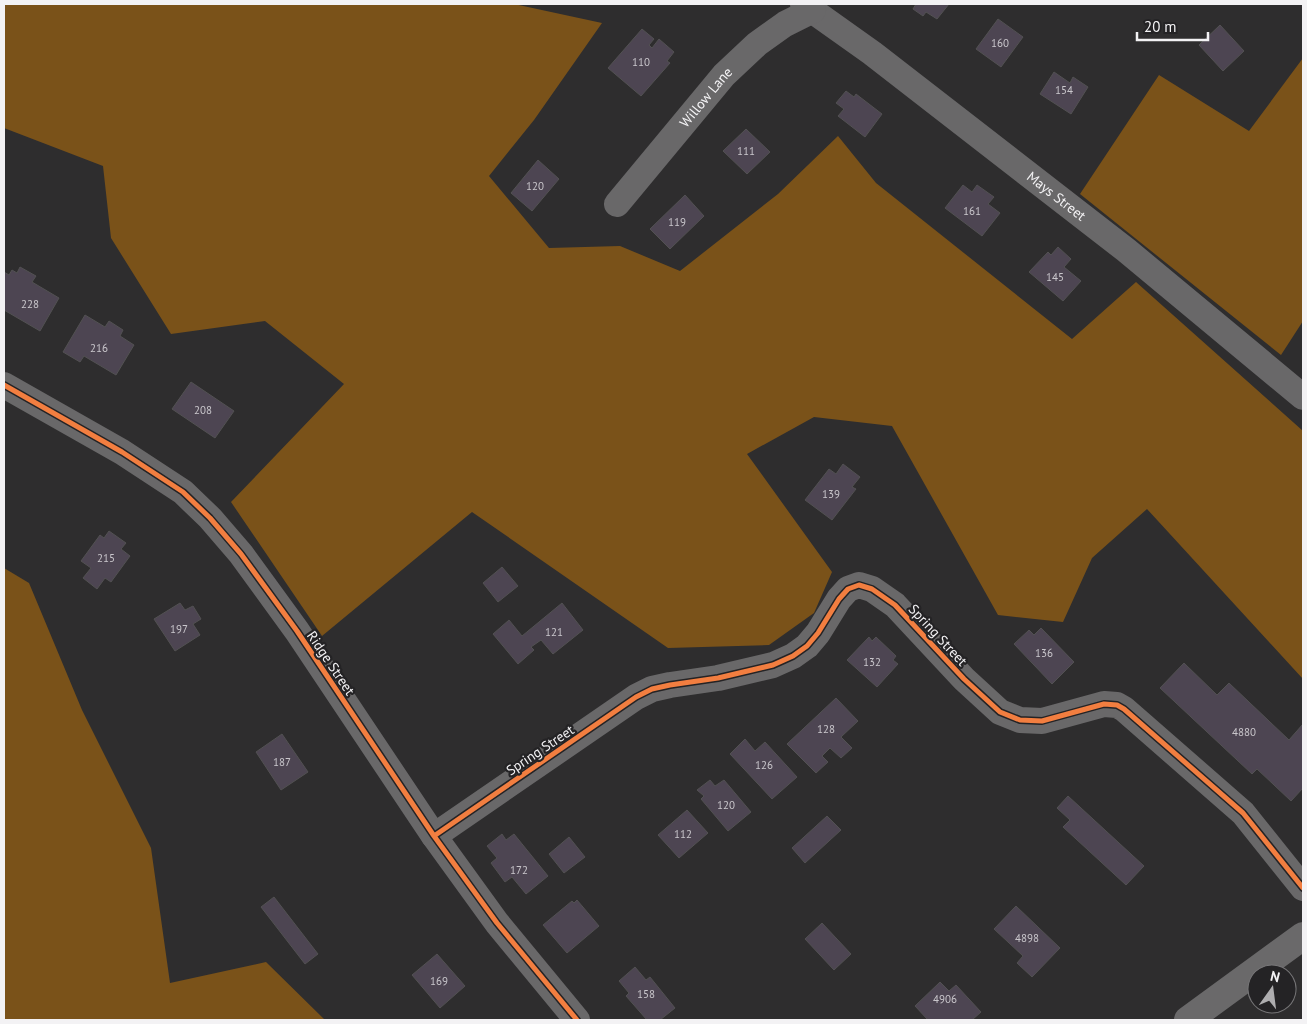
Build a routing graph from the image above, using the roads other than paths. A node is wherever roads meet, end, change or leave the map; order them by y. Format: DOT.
graph roads {
  1 [pos="808,7"];
  2 [pos="617,204"];
  3 [pos="4,385"];
  4 [pos="1303,397"];
  5 [pos="434,836"];
  6 [pos="1303,888"];
  7 [pos="1303,936"];
  8 [pos="577,1020"];
  9 [pos="1188,1020"];
  1 -- 2 [label="street, Willow Lane"];
  1 -- 4 [label="street, Mays Street"];
  3 -- 5 [label="street, Ridge Street"];
  5 -- 6 [label="street, Spring Street"];
  5 -- 8 [label="street, Ridge Street"];
  7 -- 9 [label="main road"];
}
